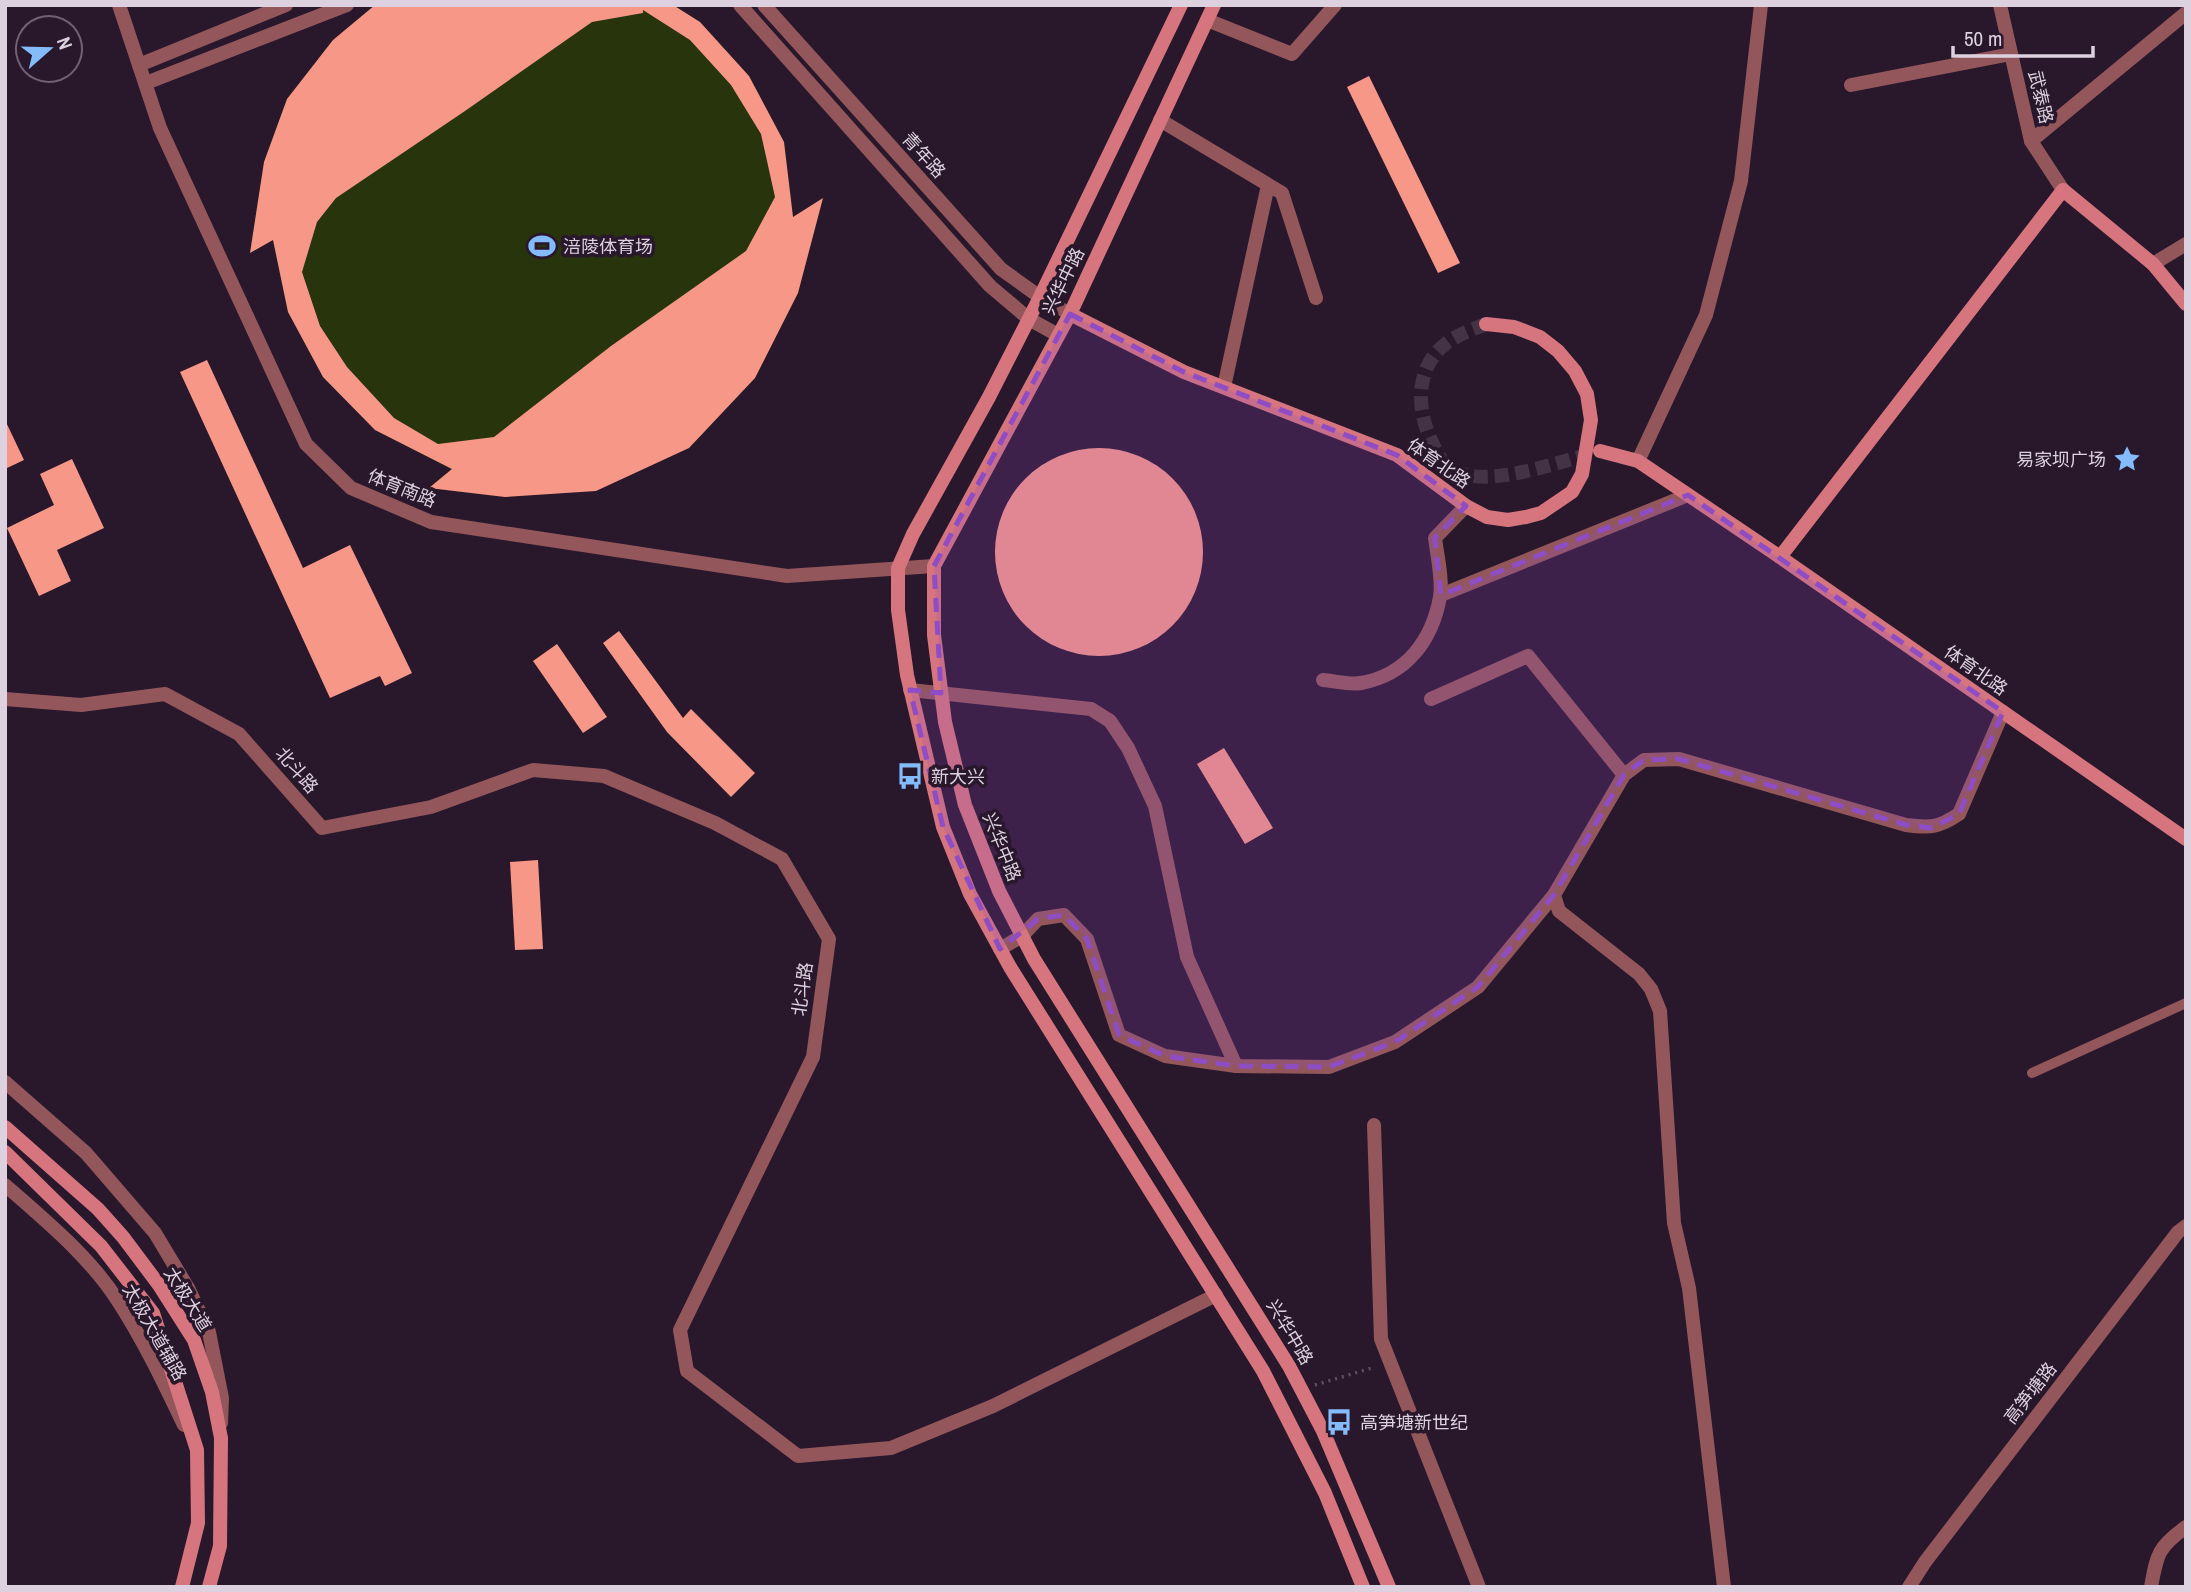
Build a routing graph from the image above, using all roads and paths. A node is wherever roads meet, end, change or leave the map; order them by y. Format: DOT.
graph roads {
  1 [pos="119,5"];
  2 [pos="286,5"];
  3 [pos="347,5"];
  4 [pos="740,5"];
  5 [pos="764,5"];
  6 [pos="1181,5"];
  7 [pos="1214,5"];
  8 [pos="1335,5"];
  9 [pos="1761,5"];
  10 [pos="2000,5"];
  11 [pos="2186,13"];
  12 [pos="1207,20"];
  13 [pos="2011,54"];
  14 [pos="139,65"];
  15 [pos="146,83"];
  16 [pos="1851,85"];
  17 [pos="1160,120"];
  18 [pos="2031,141"];
  19 [pos="1268,185"];
  20 [pos="2063,190"];
  21 [pos="2186,244"];
  22 [pos="2153,264"];
  23 [pos="1040,297"];
  24 [pos="1316,298"];
  25 [pos="2186,304"];
  26 [pos="1070,314"];
  27 [pos="1029,318"];
  28 [pos="1486,324"];
  29 [pos="1058,335"];
  30 [pos="1224,387"];
  31 [pos="1600,451"];
  32 [pos="1638,461"];
  33 [pos="1688,495"];
  34 [pos="1466,506"];
  35 [pos="1780,557"];
  36 [pos="934,566"];
  37 [pos="898,568"];
  38 [pos="1441,595"];
  39 [pos="1323,680"];
  40 [pos="911,690"];
  41 [pos="941,693"];
  42 [pos="5,699"];
  43 [pos="1432,699"];
  44 [pos="2003,712"];
  45 [pos="1624,775"];
  46 [pos="2186,839"];
  47 [pos="1554,895"];
  48 [pos="1022,936"];
  49 [pos="1000,949"];
  50 [pos="2186,1003"];
  51 [pos="1236,1066"];
  52 [pos="2032,1073"];
  53 [pos="5,1082"];
  54 [pos="1374,1125"];
  55 [pos="5,1128"];
  56 [pos="5,1152"];
  57 [pos="5,1185"];
  58 [pos="2186,1226"];
  59 [pos="1216,1295"];
  60 [pos="1390,1362"];
  61 [pos="1300,1390"];
  62 [pos="221,1438"];
  63 [pos="197,1450"];
  64 [pos="2186,1527"];
  65 [pos="182,1587"];
  66 [pos="209,1587"];
  67 [pos="1363,1587"];
  68 [pos="1389,1587"];
  69 [pos="1479,1587"];
  70 [pos="1724,1587"];
  71 [pos="1909,1587"];
  72 [pos="2151,1587"];
  1 -- 14 [label="street, 体育南路"];
  2 -- 14 [label="street"];
  3 -- 15 [label="street"];
  4 -- 27 [label="street"];
  5 -- 23 [label="street, 青年路"];
  6 -- 23 [label="main road"];
  7 -- 12 [label="main road, 兴华中路"];
  8 -- 12 [label="street"];
  9 -- 32 [label="street"];
  10 -- 13 [label="street, 武泰路"];
  11 -- 18 [label="street"];
  12 -- 17 [label="main road, 兴华中路"];
  13 -- 16 [label="street"];
  13 -- 18 [label="street, 武泰路"];
  14 -- 15 [label="street, 体育南路"];
  15 -- 37 [label="street, 体育南路"];
  17 -- 19 [label="street"];
  17 -- 26 [label="main road, 兴华中路"];
  18 -- 20 [label="street, 武泰路"];
  19 -- 24 [label="street"];
  19 -- 30 [label="street"];
  20 -- 22 [label="main road"];
  20 -- 35 [label="main road"];
  21 -- 22 [label="street"];
  22 -- 25 [label="main road"];
  23 -- 26 [label="street, 青年路"];
  23 -- 27 [label="main road"];
  26 -- 29 [label="main road, 兴华中路"];
  26 -- 30 [label="main road, 体育北路"];
  27 -- 29 [label="street"];
  27 -- 37 [label="main road"];
  28 -- 34 [label="main road, 体育北路"];
  29 -- 36 [label="main road, 兴华中路"];
  30 -- 34 [label="main road, 体育北路"];
  31 -- 32 [label="main road, 体育北路"];
  32 -- 33 [label="main road, 体育北路"];
  33 -- 35 [label="main road, 体育北路"];
  33 -- 38 [label="street"];
  34 -- 38 [label="street"];
  35 -- 44 [label="main road, 体育北路"];
  36 -- 37 [label="street, 体育南路"];
  36 -- 41 [label="main road, 兴华中路"];
  37 -- 40 [label="main road"];
  38 -- 39 [label="street"];
  40 -- 41 [label="street"];
  40 -- 49 [label="main road"];
  41 -- 48 [label="main road, 兴华中路"];
  41 -- 51 [label="street"];
  42 -- 59 [label="street, 北斗路"];
  43 -- 45 [label="street"];
  44 -- 45 [label="street"];
  44 -- 46 [label="main road, 体育北路"];
  45 -- 47 [label="street"];
  47 -- 51 [label="street"];
  47 -- 70 [label="street"];
  48 -- 49 [label="street"];
  48 -- 51 [label="street"];
  48 -- 61 [label="main road, 兴华中路"];
  49 -- 59 [label="main road"];
  50 -- 52 [label="lane"];
  53 -- 62 [label="street"];
  54 -- 60 [label="street"];
  55 -- 62 [label="main road, 太极大道"];
  56 -- 63 [label="main road"];
  57 -- 63 [label="street, 太极大道辅路"];
  58 -- 71 [label="street, 高笋塘路"];
  59 -- 67 [label="main road"];
  60 -- 61 [label="path"];
  60 -- 69 [label="street"];
  61 -- 68 [label="main road, 兴华中路"];
  62 -- 66 [label="main road, 太极大道"];
  63 -- 65 [label="main road"];
  64 -- 72 [label="street"];
}
